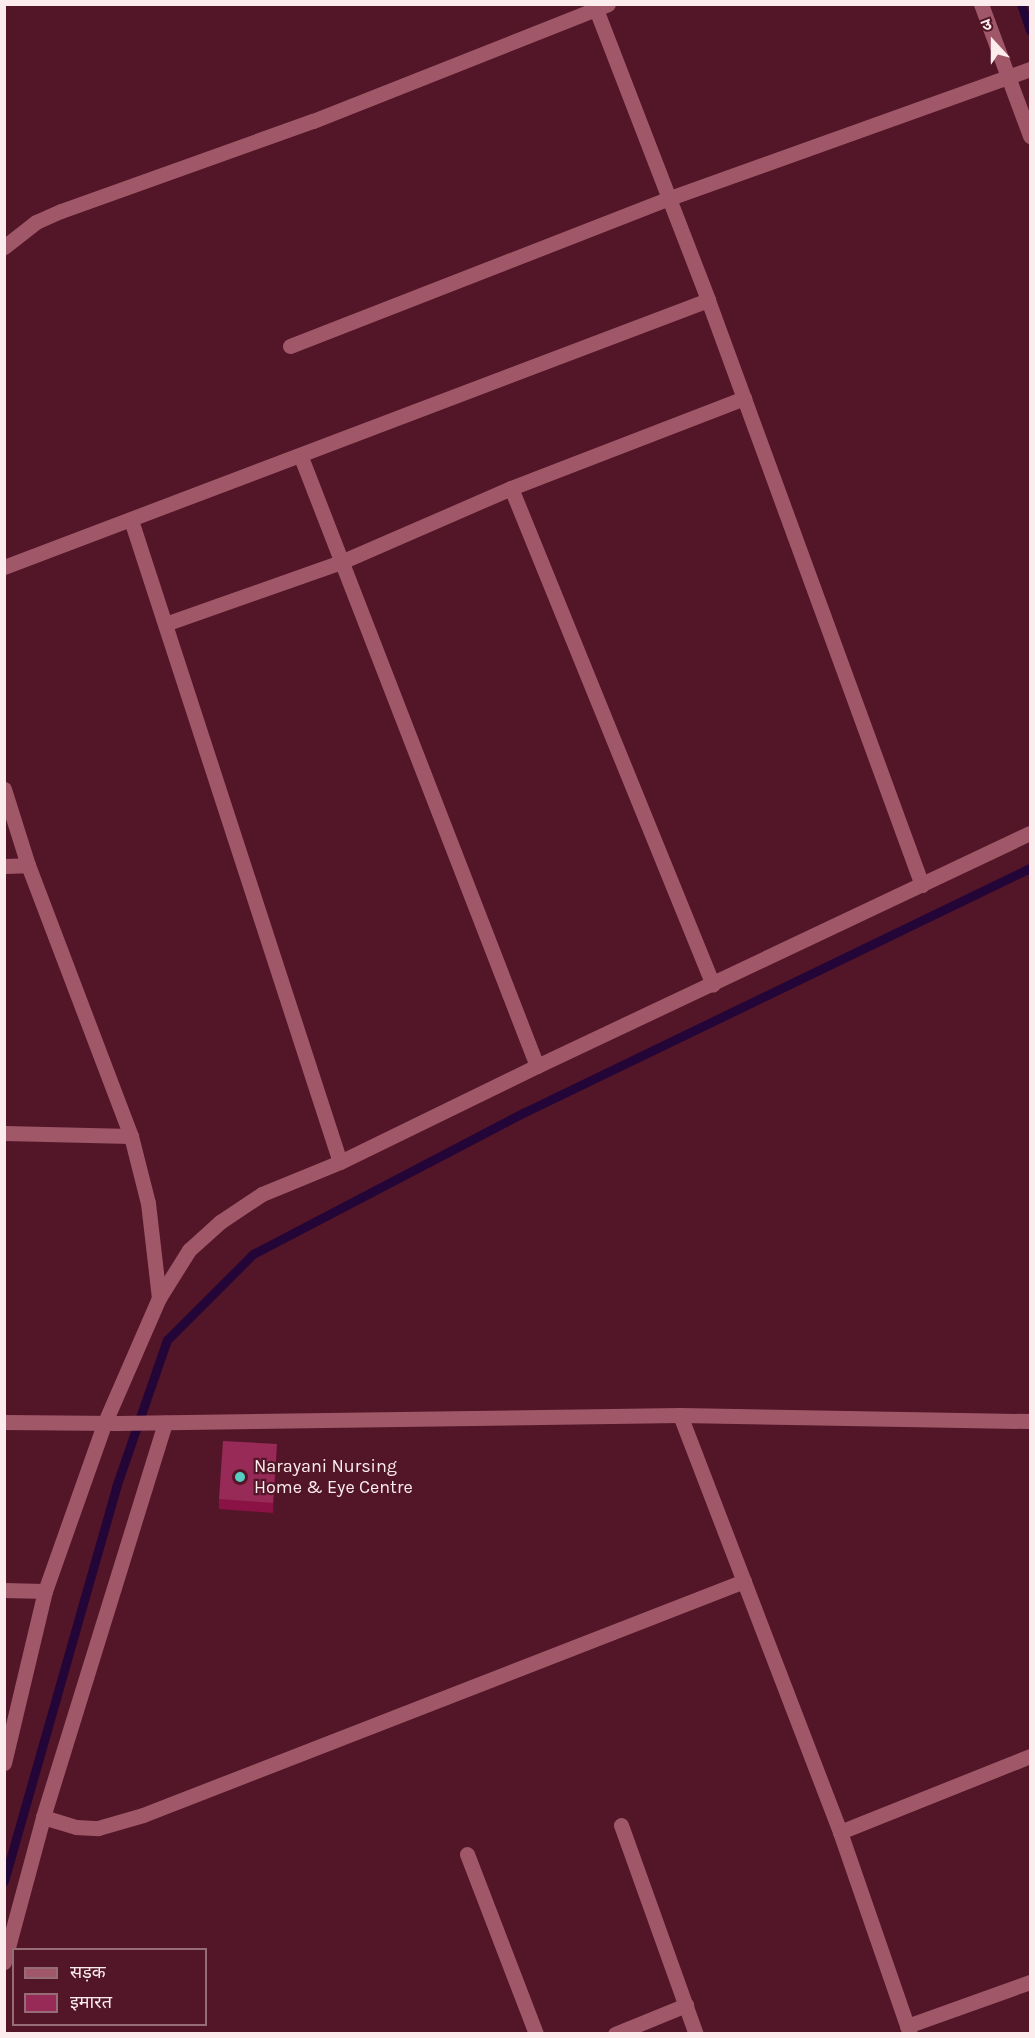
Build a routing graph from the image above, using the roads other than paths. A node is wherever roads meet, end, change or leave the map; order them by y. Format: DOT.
graph roads {
  1 [pos="981,4"];
  2 [pos="599,6"];
  3 [pos="1030,69"];
  4 [pos="1009,78"];
  5 [pos="1030,136"];
  6 [pos="668,199"];
  7 [pos="4,247"];
  8 [pos="708,300"];
  9 [pos="290,346"];
  10 [pos="744,398"];
  11 [pos="301,457"];
  12 [pos="511,488"];
  13 [pos="131,520"];
  14 [pos="341,562"];
  15 [pos="4,567"];
  16 [pos="165,624"];
  17 [pos="4,789"];
  18 [pos="1030,833"];
  19 [pos="28,865"];
  20 [pos="4,866"];
  21 [pos="922,885"];
  22 [pos="713,985"];
  23 [pos="537,1066"];
  24 [pos="4,1133"];
  25 [pos="131,1136"];
  26 [pos="340,1162"];
  27 [pos="159,1298"];
  28 [pos="680,1415"];
  29 [pos="1030,1421"];
  30 [pos="4,1422"];
  31 [pos="159,1422"];
  32 [pos="111,1423"];
  33 [pos="744,1581"];
  34 [pos="4,1590"];
  35 [pos="45,1591"];
  36 [pos="1030,1756"];
  37 [pos="4,1763"];
  38 [pos="43,1817"];
  39 [pos="621,1825"];
  40 [pos="840,1832"];
  41 [pos="467,1854"];
  42 [pos="4,1962"];
  43 [pos="1030,1982"];
  44 [pos="686,2005"];
  45 [pos="909,2030"];
  46 [pos="536,2034"];
  47 [pos="615,2034"];
  48 [pos="696,2034"];
  1 -- 4 [label="street"];
  2 -- 6 [label="street"];
  2 -- 7 [label="street"];
  3 -- 4 [label="street"];
  4 -- 5 [label="street"];
  4 -- 6 [label="street"];
  6 -- 8 [label="street"];
  6 -- 9 [label="street"];
  8 -- 10 [label="street"];
  8 -- 11 [label="street"];
  10 -- 12 [label="street"];
  10 -- 21 [label="street"];
  11 -- 13 [label="street"];
  11 -- 14 [label="street"];
  12 -- 14 [label="street"];
  12 -- 22 [label="street"];
  13 -- 15 [label="street"];
  13 -- 16 [label="street"];
  14 -- 16 [label="street"];
  14 -- 23 [label="street"];
  16 -- 26 [label="street"];
  17 -- 19 [label="street"];
  18 -- 21 [label="street"];
  19 -- 20 [label="street"];
  19 -- 25 [label="street"];
  21 -- 22 [label="street"];
  22 -- 23 [label="street"];
  23 -- 26 [label="street"];
  24 -- 25 [label="street"];
  25 -- 27 [label="street"];
  26 -- 27 [label="street"];
  27 -- 32 [label="street"];
  28 -- 29 [label="street"];
  28 -- 31 [label="street"];
  28 -- 33 [label="street"];
  30 -- 32 [label="street"];
  31 -- 32 [label="street"];
  31 -- 38 [label="street"];
  32 -- 35 [label="street"];
  33 -- 38 [label="street"];
  33 -- 40 [label="street"];
  34 -- 35 [label="street"];
  35 -- 37 [label="street"];
  36 -- 40 [label="street"];
  38 -- 42 [label="street"];
  39 -- 44 [label="street"];
  40 -- 45 [label="street"];
  41 -- 46 [label="street"];
  43 -- 45 [label="street"];
  44 -- 47 [label="street"];
  44 -- 48 [label="street"];
}
